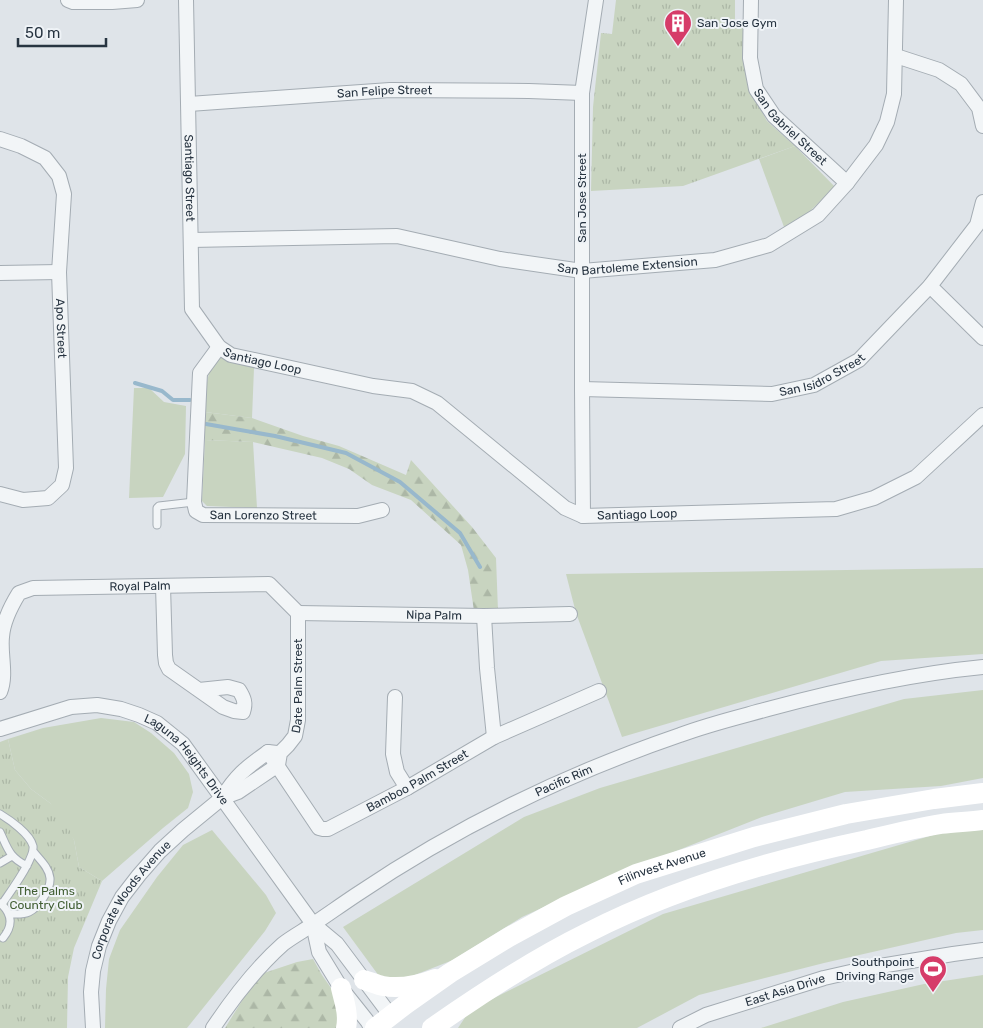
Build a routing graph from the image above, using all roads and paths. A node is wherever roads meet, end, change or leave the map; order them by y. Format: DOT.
graph roads {
  1 [pos="68,0"];
  2 [pos="137,0"];
  3 [pos="186,0"];
  4 [pos="596,0"];
  5 [pos="751,0"];
  6 [pos="896,0"];
  7 [pos="896,56"];
  8 [pos="582,93"];
  9 [pos="188,104"];
  10 [pos="983,126"];
  11 [pos="0,139"];
  12 [pos="847,183"];
  13 [pos="983,202"];
  14 [pos="191,240"];
  15 [pos="59,272"];
  16 [pos="582,272"];
  17 [pos="0,273"];
  18 [pos="930,286"];
  19 [pos="983,338"];
  20 [pos="219,347"];
  21 [pos="582,389"];
  22 [pos="983,414"];
  23 [pos="0,494"];
  24 [pos="194,502"];
  25 [pos="382,510"];
  26 [pos="583,516"];
  27 [pos="157,524"];
  28 [pos="163,586"];
  29 [pos="298,613"];
  30 [pos="570,614"];
  31 [pos="484,616"];
  32 [pos="1,636"];
  33 [pos="983,667"];
  34 [pos="199,690"];
  35 [pos="599,691"];
  36 [pos="0,692"];
  37 [pos="395,697"];
  38 [pos="0,729"];
  39 [pos="494,736"];
  40 [pos="276,757"];
  41 [pos="407,788"];
  42 [pos="983,793"];
  43 [pos="222,798"];
  44 [pos="0,814"];
  45 [pos="983,820"];
  46 [pos="0,832"];
  47 [pos="33,851"];
  48 [pos="12,856"];
  49 [pos="0,862"];
  50 [pos="27,866"];
  51 [pos="1,904"];
  52 [pos="10,914"];
  53 [pos="313,924"];
  54 [pos="3,938"];
  55 [pos="983,950"];
  56 [pos="450,973"];
  57 [pos="364,980"];
  58 [pos="341,988"];
  59 [pos="474,999"];
  60 [pos="396,1022"];
  61 [pos="93,1028"];
  62 [pos="213,1028"];
  63 [pos="346,1028"];
  64 [pos="371,1028"];
  65 [pos="375,1028"];
  66 [pos="432,1028"];
  67 [pos="451,1028"];
  68 [pos="680,1028"];
  1 -- 2 [label="street"];
  3 -- 9 [label="street, Santiago Street"];
  4 -- 8 [label="street, San Jose Street"];
  5 -- 12 [label="street, San Gabriel Street"];
  6 -- 7 [label="street, San Bartoleme Extension"];
  7 -- 10 [label="street"];
  7 -- 12 [label="street, San Bartoleme Extension"];
  8 -- 9 [label="street, San Felipe Street"];
  8 -- 16 [label="street, San Jose Street"];
  9 -- 14 [label="street, Santiago Street"];
  11 -- 15 [label="street, Apo Street"];
  12 -- 16 [label="street, San Bartoleme Extension"];
  13 -- 18 [label="street, San Isidro Street"];
  14 -- 16 [label="street, San Bartoleme Extension"];
  14 -- 20 [label="street, Santiago Street"];
  15 -- 17 [label="street"];
  15 -- 23 [label="street, Apo Street"];
  16 -- 21 [label="street, San Jose Street"];
  18 -- 19 [label="street"];
  18 -- 21 [label="street, San Isidro Street"];
  20 -- 24 [label="street, San Lorenzo Street"];
  20 -- 26 [label="street, Santiago Loop"];
  21 -- 26 [label="street, San Jose Street"];
  22 -- 26 [label="street, Santiago Loop"];
  24 -- 25 [label="street, San Lorenzo Street"];
  24 -- 27 [label="lane"];
  28 -- 29 [label="street, Royal Palm"];
  28 -- 32 [label="street, Royal Palm"];
  28 -- 34 [label="street"];
  29 -- 31 [label="street, Nipa Palm"];
  29 -- 40 [label="street, Date Palm Street"];
  30 -- 31 [label="street, Nipa Palm"];
  31 -- 39 [label="street"];
  32 -- 36 [label="street, Royal Palm"];
  33 -- 53 [label="street, Pacific Rim"];
  35 -- 39 [label="street, Bamboo Palm Street"];
  37 -- 41 [label="street"];
  38 -- 43 [label="street, Laguna Heights Drive"];
  39 -- 41 [label="street, Bamboo Palm Street"];
  40 -- 41 [label="street, Bamboo Palm Street"];
  40 -- 43 [label="street, Date Palm Street"];
  42 -- 56 [label="main road, Filinvest Avenue"];
  43 -- 53 [label="street, Laguna Heights Drive"];
  43 -- 61 [label="street, Corporate Woods Avenue"];
  44 -- 47 [label="lane"];
  45 -- 59 [label="main road"];
  46 -- 48 [label="lane"];
  47 -- 50 [label="lane"];
  47 -- 52 [label="lane"];
  48 -- 49 [label="lane"];
  48 -- 50 [label="lane"];
  50 -- 51 [label="lane"];
  51 -- 52 [label="lane"];
  52 -- 54 [label="lane"];
  53 -- 57 [label="street, Laguna Heights Drive"];
  53 -- 58 [label="street, Laguna Heights Drive"];
  53 -- 62 [label="street, Pacific Rim"];
  55 -- 68 [label="street, East Asia Drive"];
  56 -- 57 [label="main road"];
  56 -- 60 [label="main road, Filinvest Avenue"];
  57 -- 60 [label="street, Laguna Heights Drive"];
  58 -- 63 [label="main road"];
  58 -- 64 [label="street, Laguna Heights Drive"];
  59 -- 66 [label="main road"];
  59 -- 67 [label="main road"];
  60 -- 65 [label="main road, Filinvest Avenue"];
}
